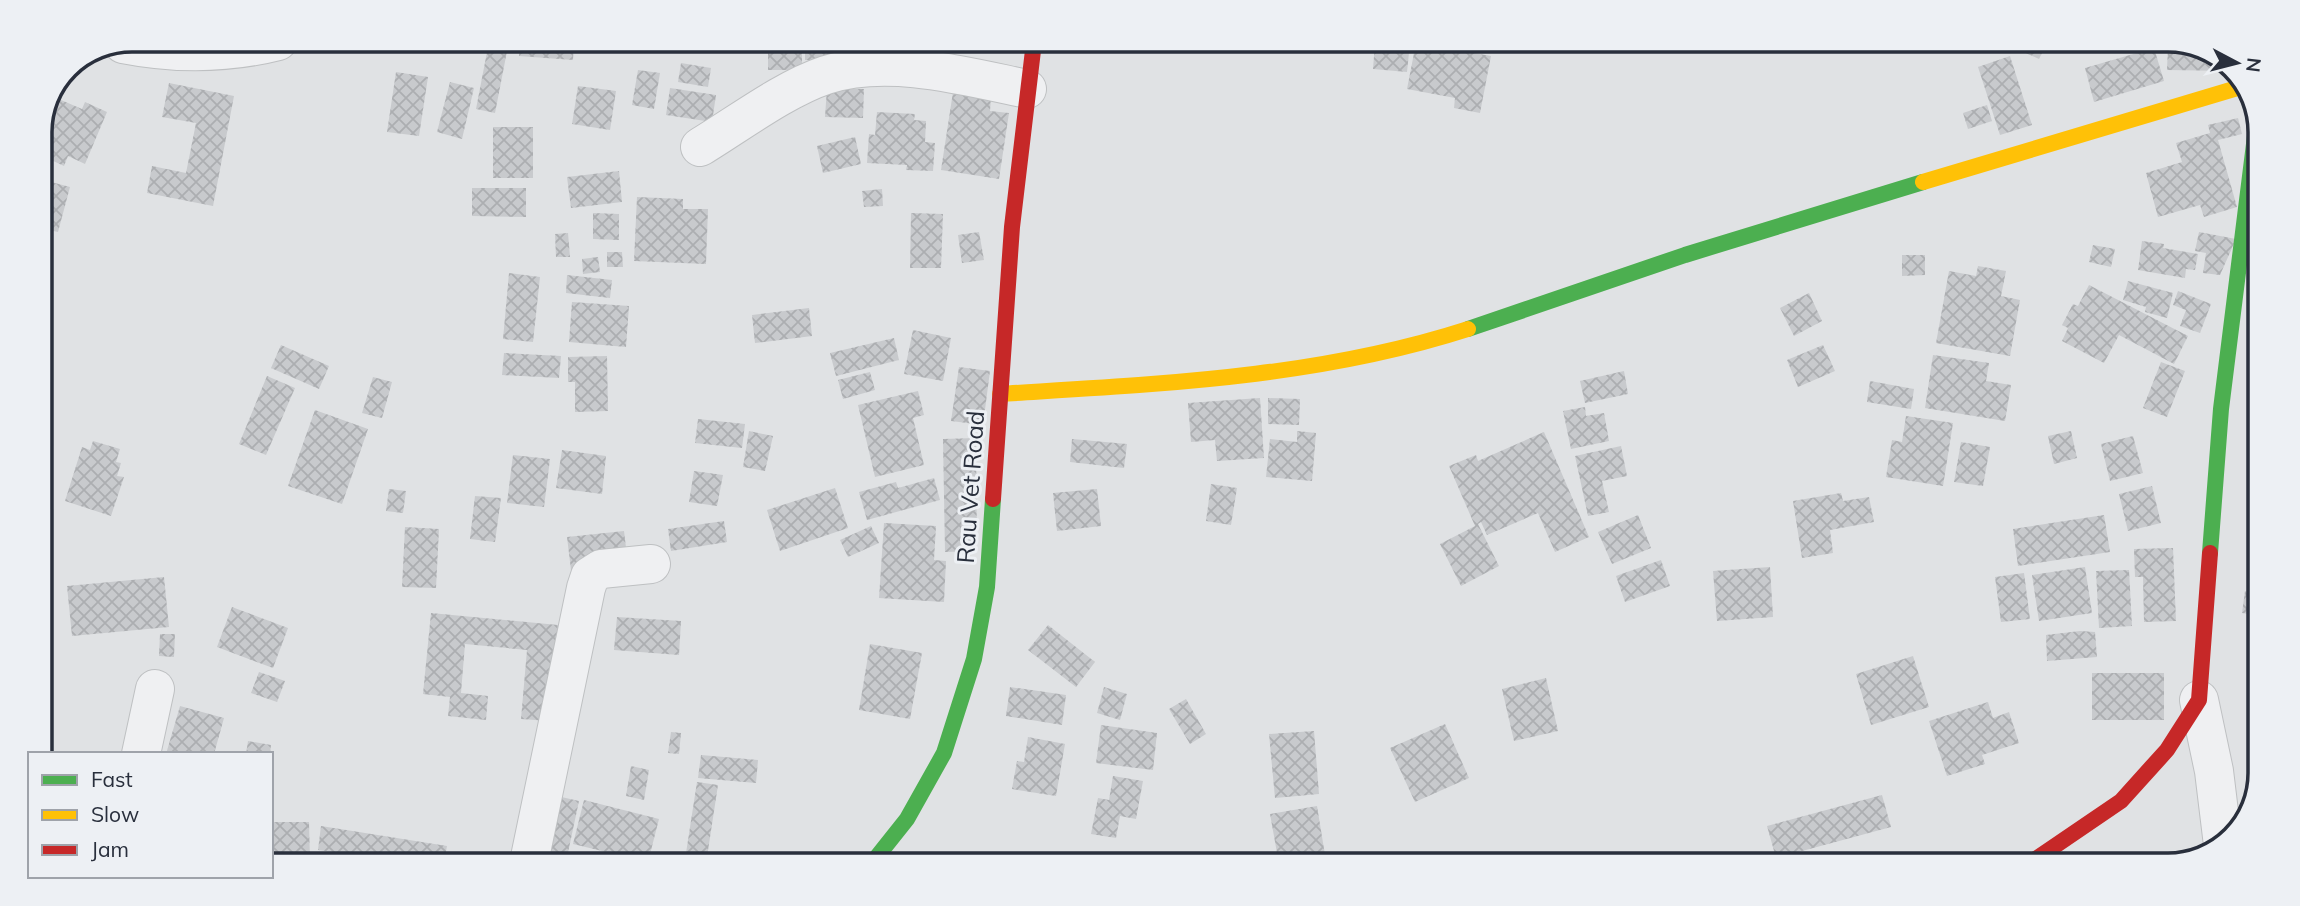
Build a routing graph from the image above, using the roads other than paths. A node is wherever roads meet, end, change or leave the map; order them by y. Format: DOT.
graph roads {
  1 [pos="1033,52"];
  2 [pos="1027,89"];
  3 [pos="2204,98"];
  4 [pos="700,147"];
  5 [pos="2247,199"];
  6 [pos="1000,394"];
  7 [pos="651,564"];
  8 [pos="156,689"];
  9 [pos="2199,700"];
  10 [pos="141,752"];
  11 [pos="2221,832"];
  12 [pos="531,853"];
  13 [pos="880,853"];
  14 [pos="2045,853"];
  1 -- 2 [label="street, Rau Vet Road"];
  2 -- 4 [label="street"];
  2 -- 6 [label="street, Rau Vet Road"];
  3 -- 6 [label="street"];
  5 -- 9 [label="street"];
  6 -- 13 [label="street, Rau Vet Road"];
  7 -- 12 [label="street"];
  8 -- 10 [label="street"];
  9 -- 11 [label="street"];
  9 -- 14 [label="street"];
}
